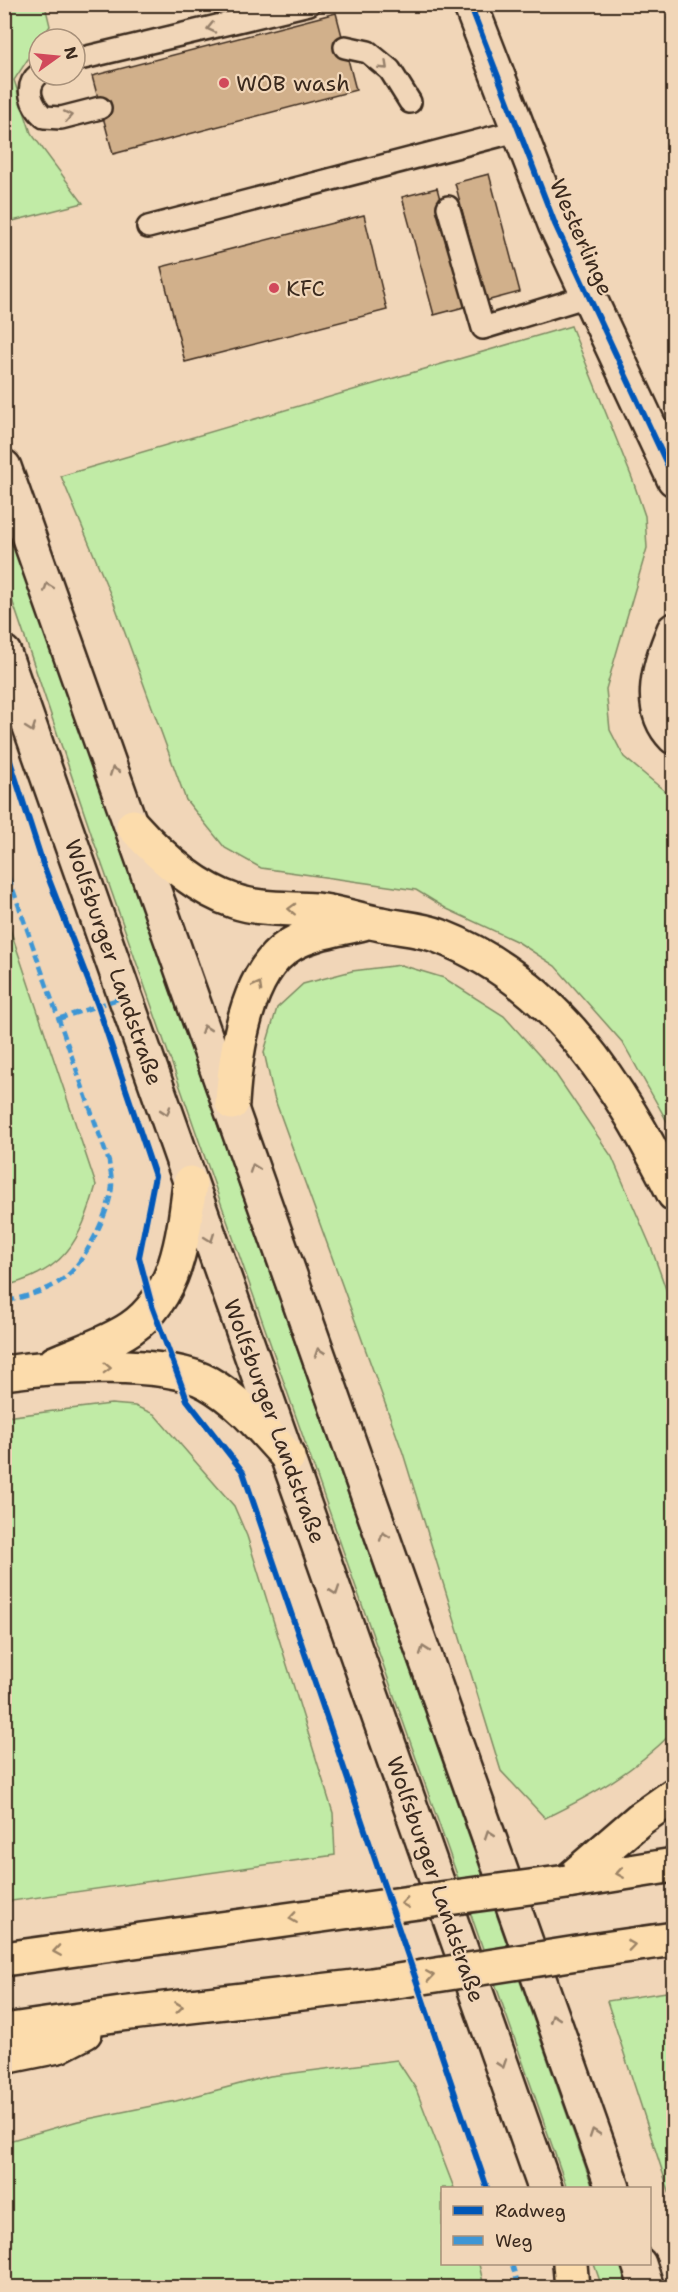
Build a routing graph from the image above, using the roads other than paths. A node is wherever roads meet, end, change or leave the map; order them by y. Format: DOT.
graph roads {
  1 [pos="309,4"];
  2 [pos="470,4"];
  3 [pos="345,47"];
  4 [pos="87,57"];
  5 [pos="32,87"];
  6 [pos="410,102"];
  7 [pos="100,108"];
  8 [pos="517,131"];
  9 [pos="448,207"];
  10 [pos="148,227"];
  11 [pos="588,296"];
  12 [pos="4,467"];
  13 [pos="674,479"];
  14 [pos="674,630"];
  15 [pos="4,653"];
  16 [pos="674,737"];
  17 [pos="133,826"];
  18 [pos="370,922"];
  19 [pos="232,1103"];
  20 [pos="190,1183"];
  21 [pos="674,1194"];
  22 [pos="48,1366"];
  23 [pos="4,1373"];
  24 [pos="288,1457"];
  25 [pos="674,1795"];
  26 [pos="674,1864"];
  27 [pos="567,1882"];
  28 [pos="673,1939"];
  29 [pos="4,1959"];
  30 [pos="121,2014"];
  31 [pos="4,2031"];
  32 [pos="4,2057"];
  33 [pos="545,2187"];
  34 [pos="613,2187"];
  35 [pos="571,2265"];
  36 [pos="571,2265"];
  37 [pos="639,2265"];
  38 [pos="572,2288"];
  39 [pos="580,2288"];
  40 [pos="647,2288"];
  1 -- 4 [label="lane, one-way"];
  2 -- 8 [label="main road, Westerlinge"];
  3 -- 6 [label="lane, one-way"];
  5 -- 7 [label="lane, one-way"];
  8 -- 10 [label="lane"];
  8 -- 11 [label="main road, Westerlinge"];
  9 -- 11 [label="lane"];
  11 -- 13 [label="main road, Westerlinge"];
  17 -- 12 [label="main road, one-way"];
  14 -- 16 [label="main road"];
  15 -- 20 [label="main road, Wolfsburger Landstraße, one-way"];
  18 -- 17 [label="highway, one-way"];
  19 -- 17 [label="main road, one-way"];
  19 -- 18 [label="highway, one-way"];
  18 -- 21 [label="highway"];
  34 -- 19 [label="main road, one-way"];
  20 -- 22 [label="highway"];
  20 -- 24 [label="main road, Wolfsburger Landstraße, one-way"];
  22 -- 23 [label="highway"];
  22 -- 24 [label="highway, one-way"];
  24 -- 33 [label="main road, Wolfsburger Landstraße, one-way"];
  25 -- 27 [label="highway"];
  26 -- 27 [label="highway, one-way"];
  27 -- 29 [label="highway, one-way, bridge"];
  30 -- 28 [label="highway, one-way, bridge"];
  30 -- 31 [label="highway"];
  30 -- 32 [label="highway"];
  35 -- 38 [label="highway"];
  36 -- 39 [label="main road"];
  37 -- 40 [label="main road"];
}
